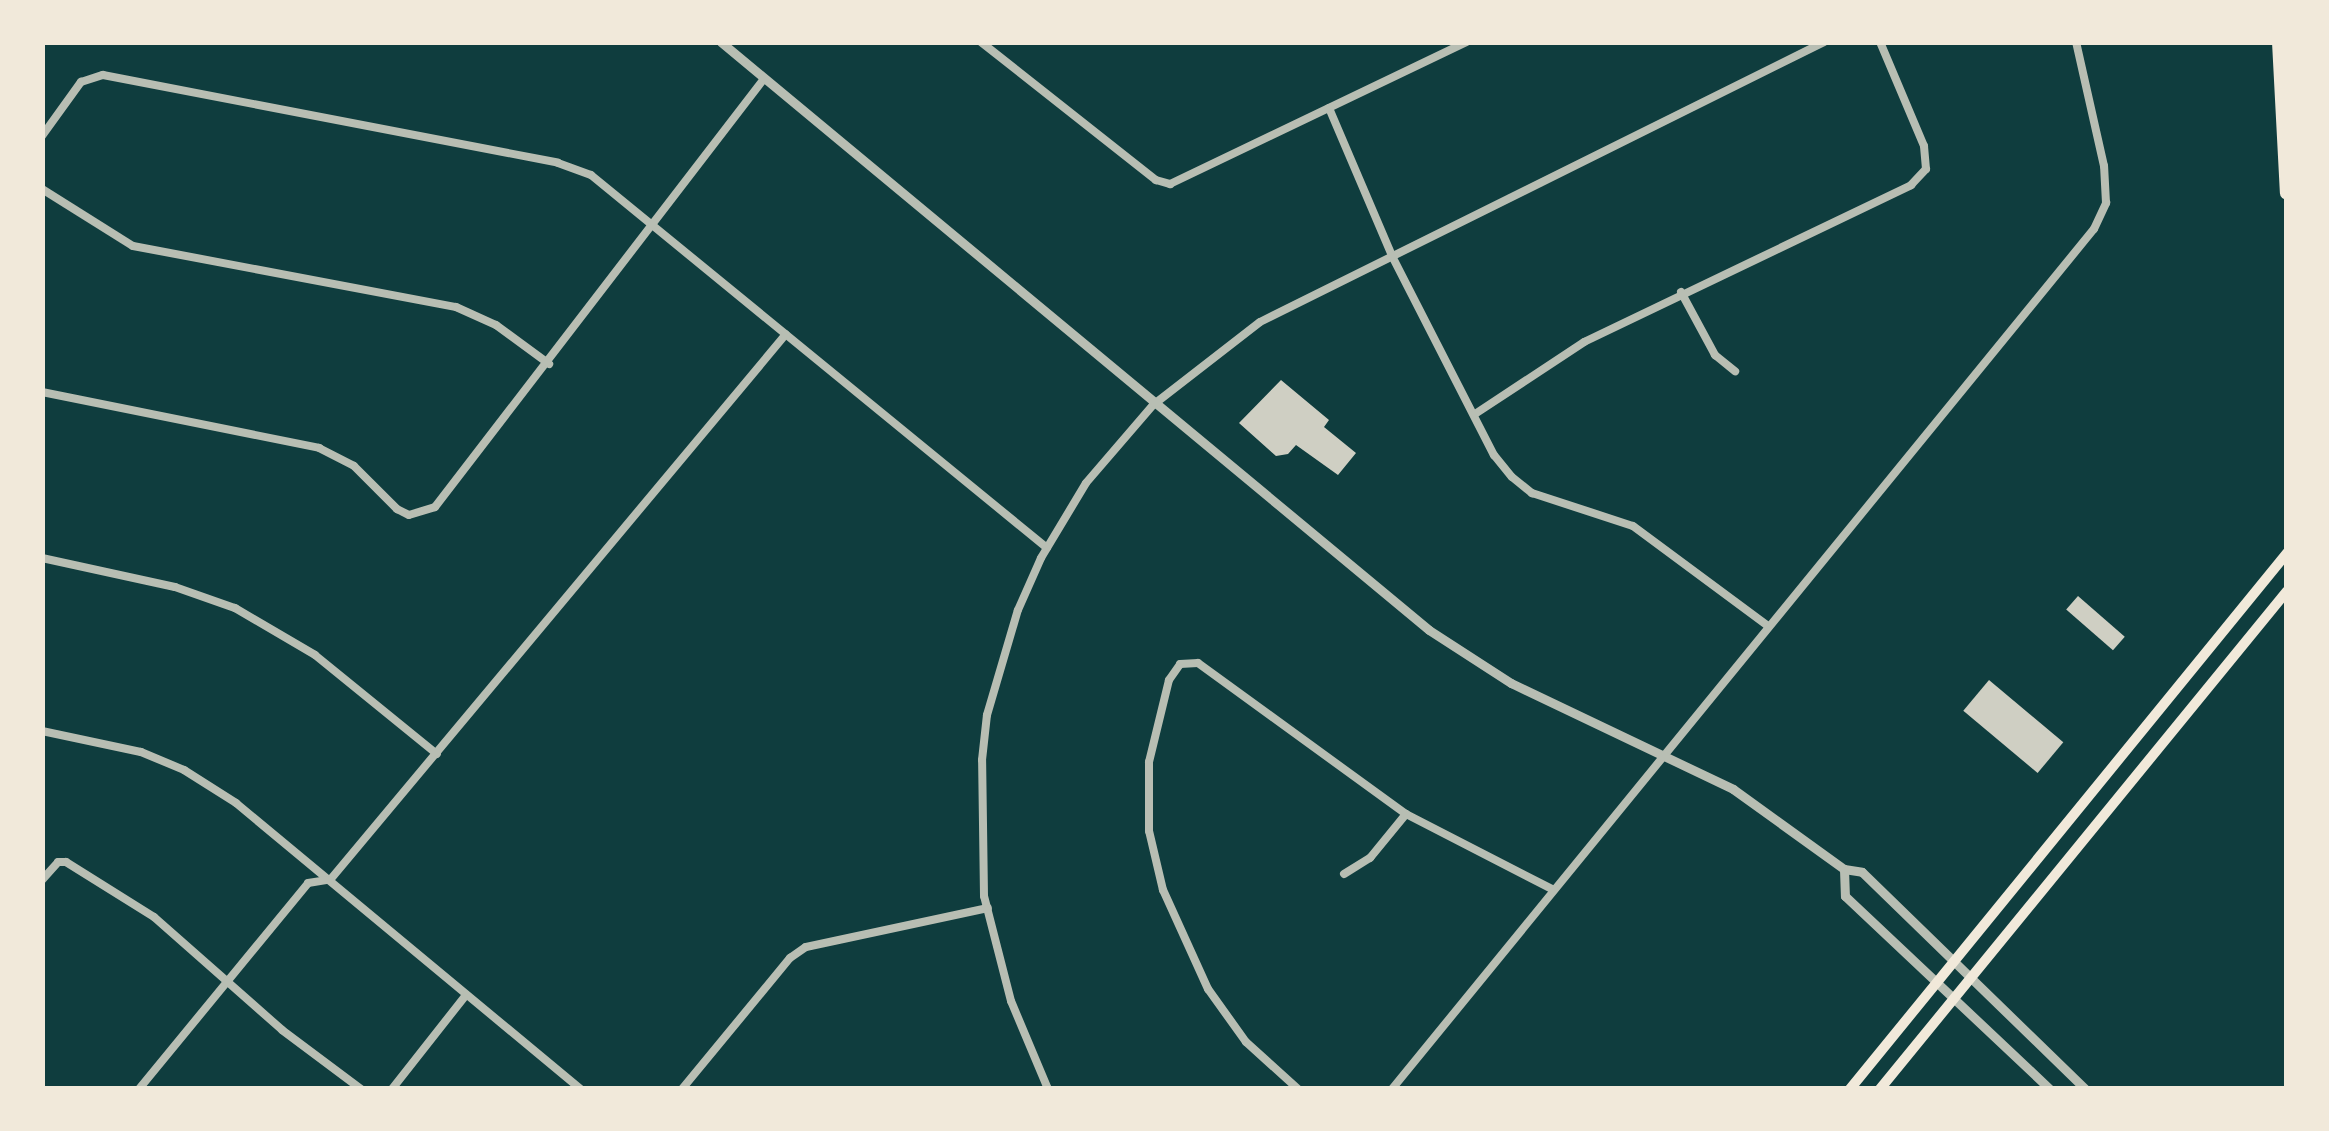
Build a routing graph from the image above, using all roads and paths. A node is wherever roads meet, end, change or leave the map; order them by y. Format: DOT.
graph roads {
  1 [pos="721,42"];
  2 [pos="981,42"];
  3 [pos="1467,42"];
  4 [pos="1824,42"];
  5 [pos="1880,42"];
  6 [pos="2076,42"];
  7 [pos="2278,42"];
  8 [pos="763,80"];
  9 [pos="1329,108"];
  10 [pos="42,136"];
  11 [pos="42,189"];
  12 [pos="2287,193"];
  13 [pos="654,226"];
  14 [pos="1392,256"];
  15 [pos="1681,292"];
  16 [pos="786,334"];
  17 [pos="549,364"];
  18 [pos="1735,371"];
  19 [pos="42,392"];
  20 [pos="1153,405"];
  21 [pos="1475,414"];
  22 [pos="1047,548"];
  23 [pos="2287,553"];
  24 [pos="42,558"];
  25 [pos="2287,591"];
  26 [pos="1768,626"];
  27 [pos="42,731"];
  28 [pos="1665,753"];
  29 [pos="437,754"];
  30 [pos="1406,814"];
  31 [pos="1844,869"];
  32 [pos="1344,874"];
  33 [pos="42,880"];
  34 [pos="330,880"];
  35 [pos="1554,890"];
  36 [pos="988,908"];
  37 [pos="1955,960"];
  38 [pos="1972,976"];
  39 [pos="227,978"];
  40 [pos="1936,982"];
  41 [pos="466,995"];
  42 [pos="1953,1000"];
  43 [pos="140,1089"];
  44 [pos="361,1089"];
  45 [pos="392,1089"];
  46 [pos="581,1089"];
  47 [pos="682,1089"];
  48 [pos="1048,1089"];
  49 [pos="1298,1089"];
  50 [pos="1392,1089"];
  51 [pos="1850,1089"];
  52 [pos="1880,1089"];
  53 [pos="2050,1089"];
  54 [pos="2085,1089"];
  1 -- 8 [label="street"];
  2 -- 9 [label="street"];
  3 -- 9 [label="street"];
  4 -- 14 [label="street"];
  5 -- 15 [label="street"];
  6 -- 26 [label="street"];
  7 -- 12 [label="highway"];
  8 -- 13 [label="street"];
  8 -- 20 [label="street"];
  9 -- 14 [label="street"];
  10 -- 13 [label="street"];
  11 -- 17 [label="street"];
  13 -- 16 [label="street"];
  13 -- 17 [label="street"];
  14 -- 20 [label="street"];
  14 -- 21 [label="street"];
  15 -- 18 [label="street"];
  15 -- 21 [label="street"];
  16 -- 22 [label="street"];
  16 -- 29 [label="street"];
  17 -- 19 [label="street"];
  20 -- 22 [label="street"];
  20 -- 28 [label="street"];
  21 -- 26 [label="street"];
  22 -- 36 [label="street"];
  23 -- 37 [label="main road"];
  24 -- 29 [label="street"];
  25 -- 38 [label="main road"];
  26 -- 28 [label="street"];
  27 -- 34 [label="street"];
  28 -- 31 [label="street"];
  28 -- 35 [label="street"];
  29 -- 34 [label="street"];
  30 -- 32 [label="street"];
  30 -- 35 [label="street"];
  30 -- 49 [label="street"];
  31 -- 37 [label="street"];
  31 -- 40 [label="street"];
  33 -- 39 [label="street"];
  34 -- 39 [label="street"];
  34 -- 41 [label="street"];
  35 -- 50 [label="street"];
  36 -- 47 [label="street"];
  36 -- 48 [label="street"];
  37 -- 38 [label="street"];
  37 -- 40 [label="main road"];
  38 -- 42 [label="main road"];
  38 -- 54 [label="street"];
  39 -- 43 [label="street"];
  39 -- 44 [label="street"];
  40 -- 42 [label="street"];
  40 -- 51 [label="main road"];
  41 -- 45 [label="street"];
  41 -- 46 [label="street"];
  42 -- 52 [label="main road"];
  42 -- 53 [label="street"];
}
